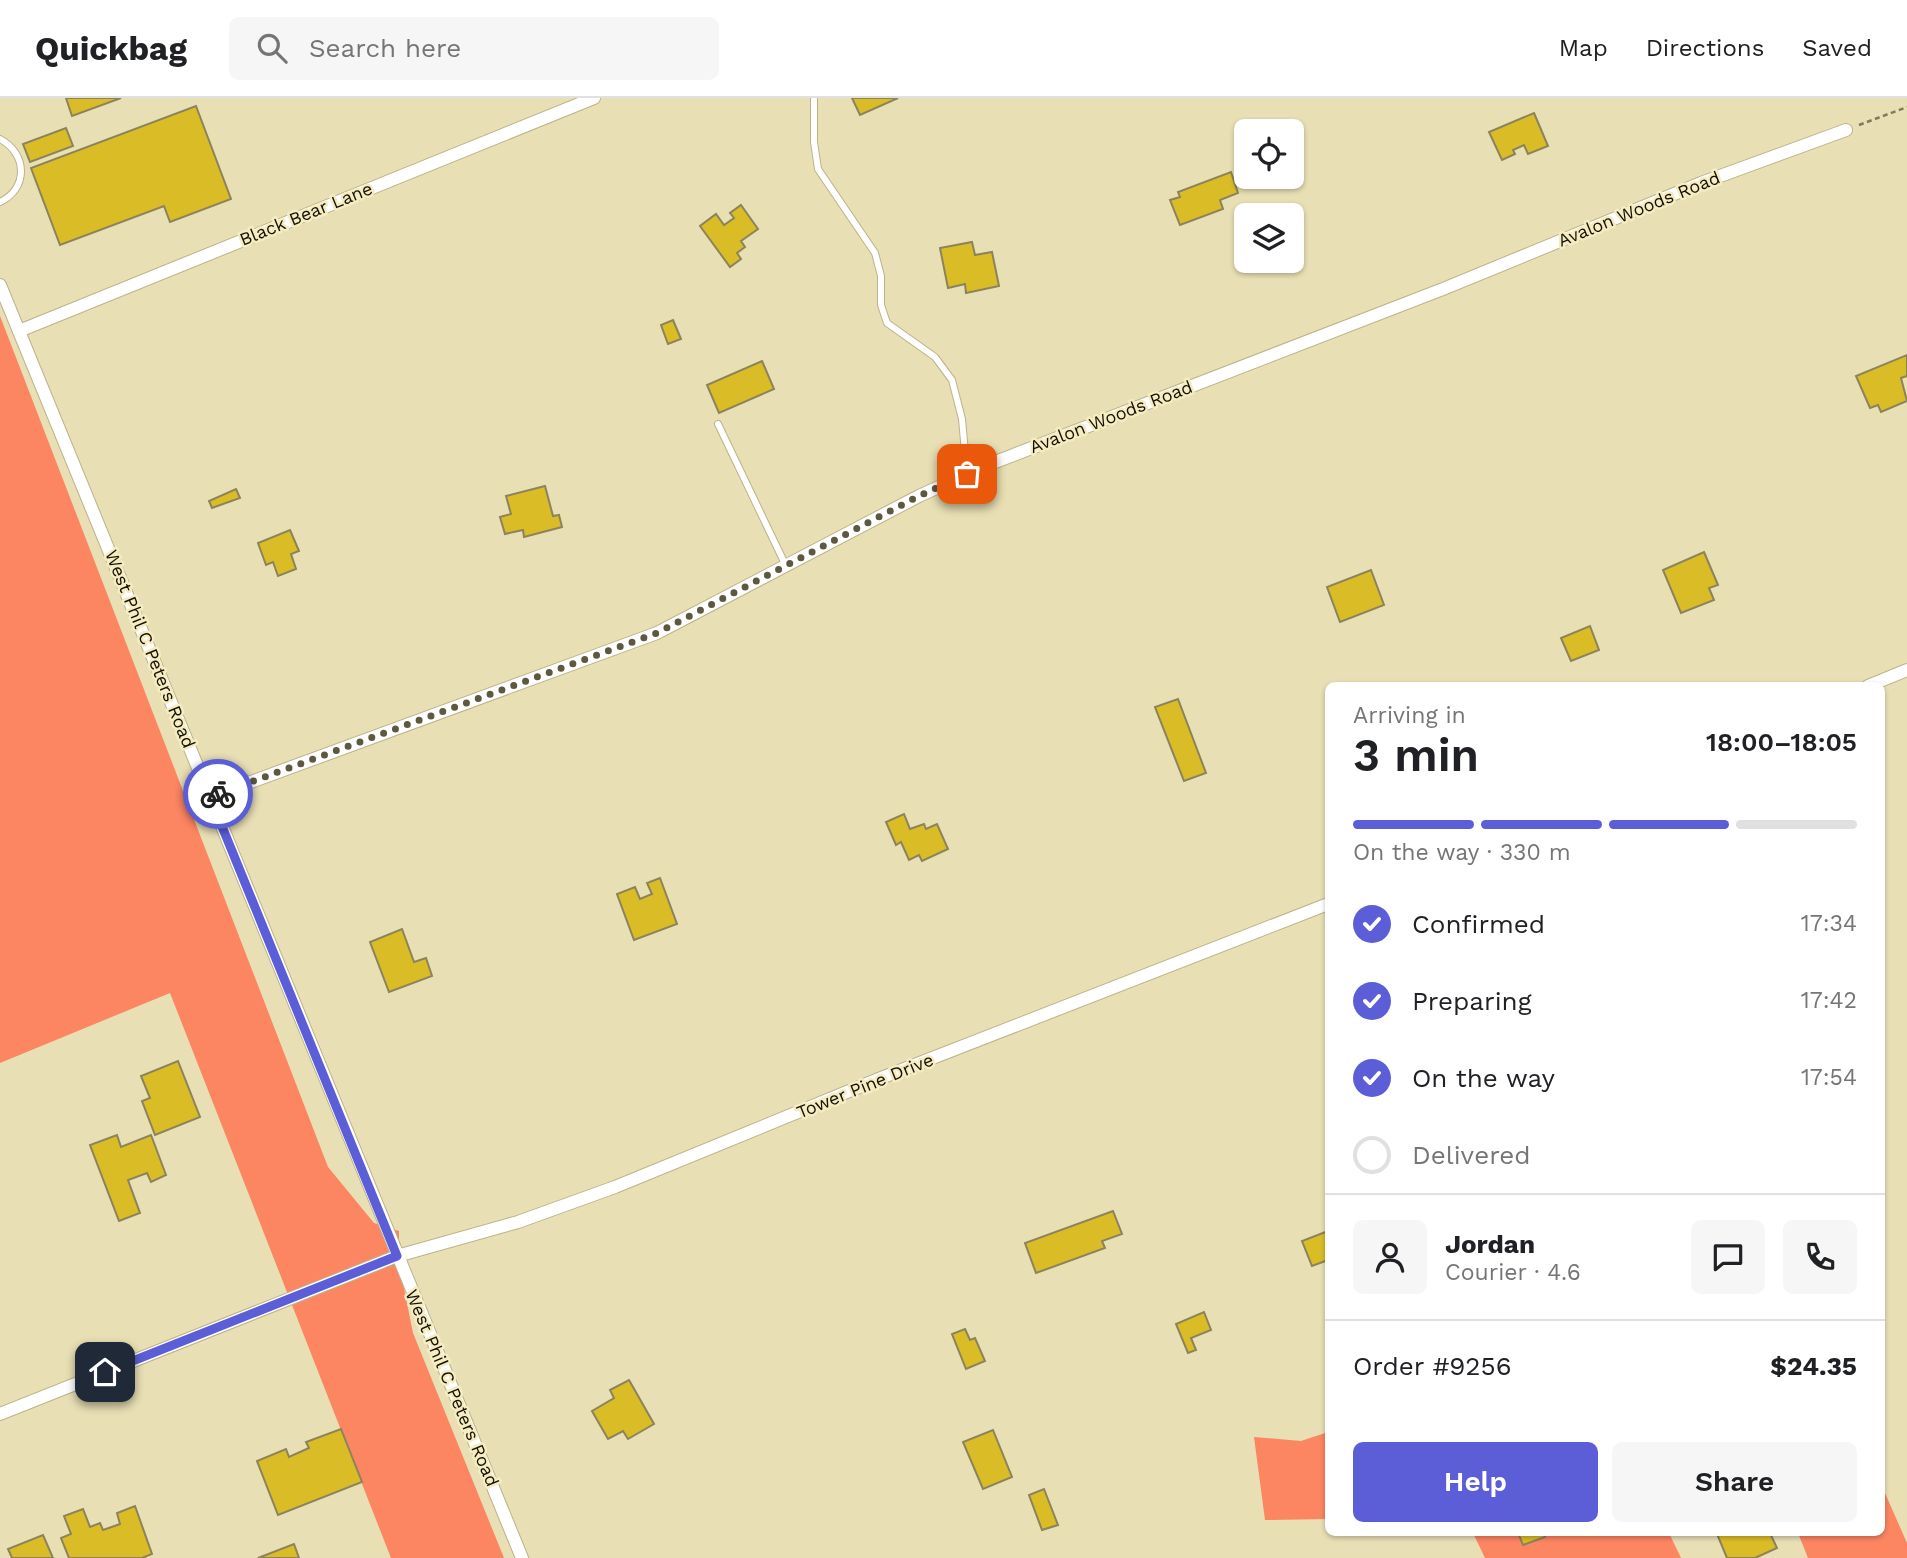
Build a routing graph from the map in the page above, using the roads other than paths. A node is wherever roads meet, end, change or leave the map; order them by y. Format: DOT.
graph roads {
  1 [pos="594,98"];
  2 [pos="814,98"];
  3 [pos="1846,130"];
  4 [pos="0,139"];
  5 [pos="0,202"];
  6 [pos="0,285"];
  7 [pos="19,331"];
  8 [pos="718,424"];
  9 [pos="967,474"];
  10 [pos="786,566"];
  11 [pos="1907,670"];
  12 [pos="1878,682"];
  13 [pos="210,797"];
  14 [pos="1325,905"];
  15 [pos="397,1256"];
  16 [pos="0,1414"];
  17 [pos="522,1558"];
  1 -- 7 [label="street, Black Bear Lane"];
  2 -- 9 [label="lane"];
  3 -- 9 [label="street, Avalon Woods Road"];
  4 -- 5 [label="lane"];
  6 -- 7 [label="street, West Phil C Peters Road"];
  7 -- 13 [label="street, West Phil C Peters Road"];
  8 -- 10 [label="lane"];
  9 -- 10 [label="street, Avalon Woods Road"];
  10 -- 13 [label="street, Avalon Woods Road"];
  11 -- 12 [label="street"];
  13 -- 15 [label="street, West Phil C Peters Road"];
  14 -- 15 [label="street, Tower Pine Drive"];
  15 -- 16 [label="street, Tower Pine Drive"];
  15 -- 17 [label="street, West Phil C Peters Road"];
}
